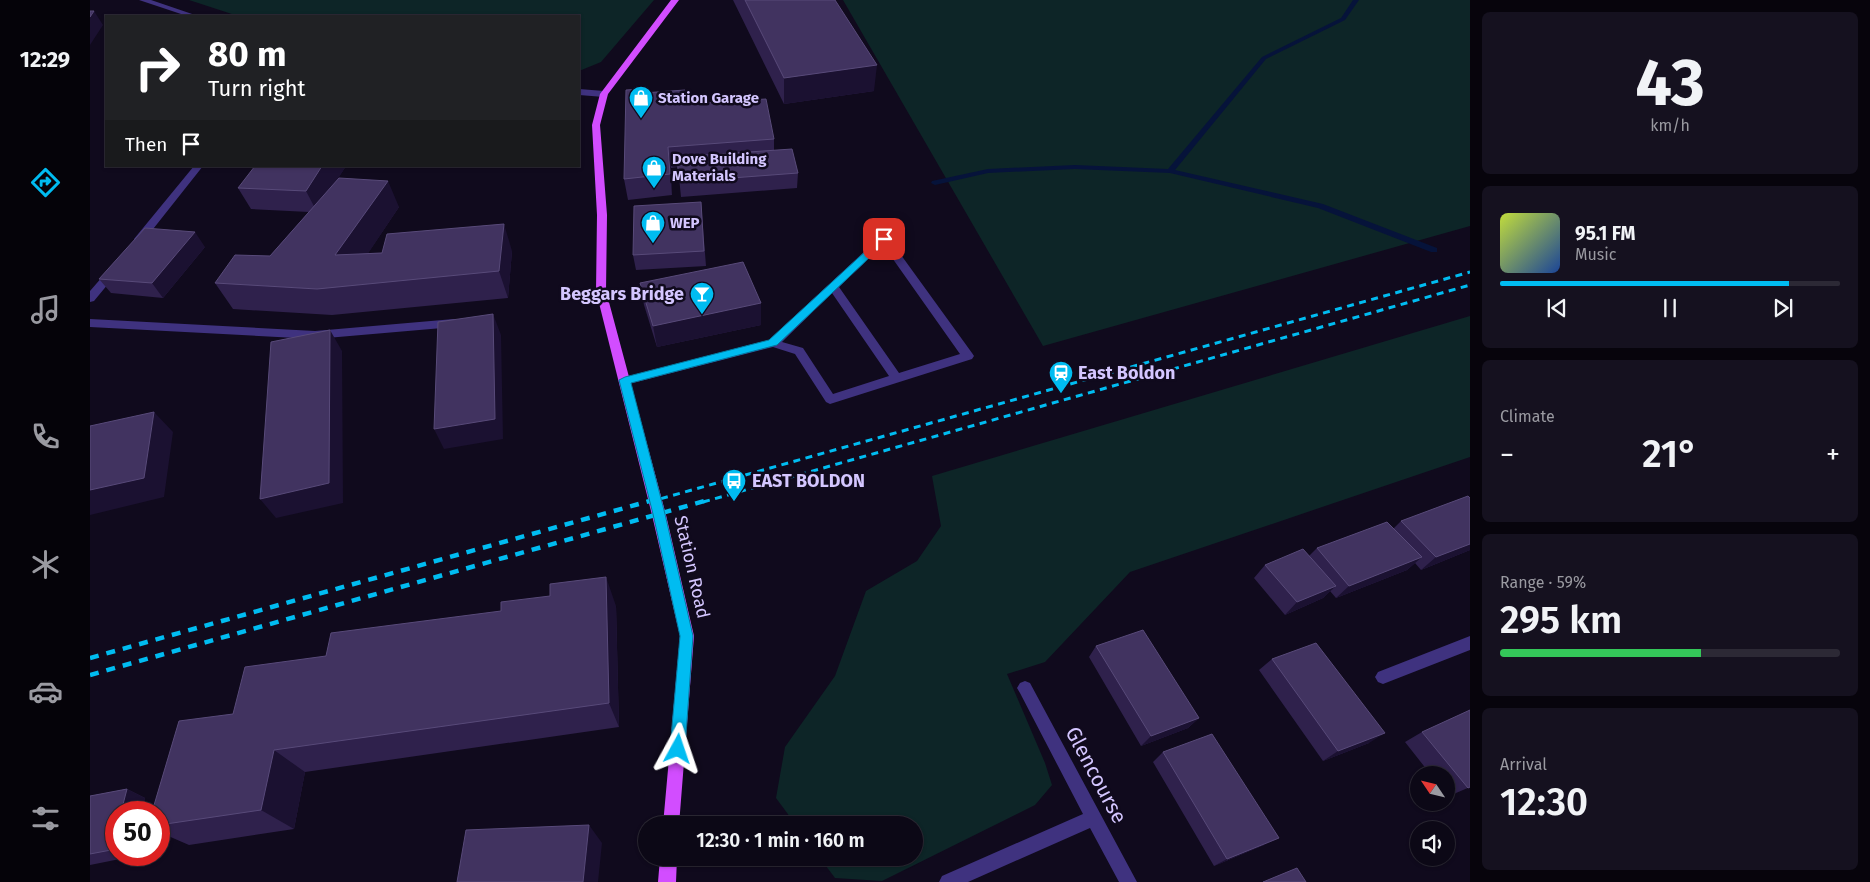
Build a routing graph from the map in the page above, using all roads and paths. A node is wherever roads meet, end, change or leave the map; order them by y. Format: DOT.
graph roads {
  1 [pos="143,0"];
  2 [pos="675,0"];
  3 [pos="191,15"];
  4 [pos="580,92"];
  5 [pos="604,94"];
  6 [pos="198,167"];
  7 [pos="132,247"];
  8 [pos="120,262"];
  9 [pos="833,286"];
  10 [pos="90,298"];
  11 [pos="461,322"];
  12 [pos="90,324"];
  13 [pos="773,343"];
  14 [pos="896,378"];
  15 [pos="625,380"];
  16 [pos="1470,643"];
  17 [pos="1383,677"];
  18 [pos="1025,688"];
  19 [pos="673,816"];
  20 [pos="1094,818"];
  21 [pos="668,866"];
  22 [pos="667,882"];
  23 [pos="948,882"];
  24 [pos="1128,882"];
  1 -- 3 [label="street"];
  2 -- 5 [label="main road"];
  4 -- 5 [label="street"];
  5 -- 15 [label="main road, Station Road"];
  6 -- 7 [label="street"];
  8 -- 10 [label="street"];
  9 -- 13 [label="street"];
  9 -- 14 [label="street"];
  9 -- 14 [label="street"];
  11 -- 12 [label="street"];
  13 -- 14 [label="street"];
  13 -- 15 [label="street"];
  15 -- 19 [label="main road, Station Road"];
  16 -- 17 [label="street"];
  18 -- 20 [label="street, Glencourse"];
  20 -- 23 [label="street"];
  20 -- 24 [label="street, Glencourse"];
  21 -- 22 [label="main road"];
}
